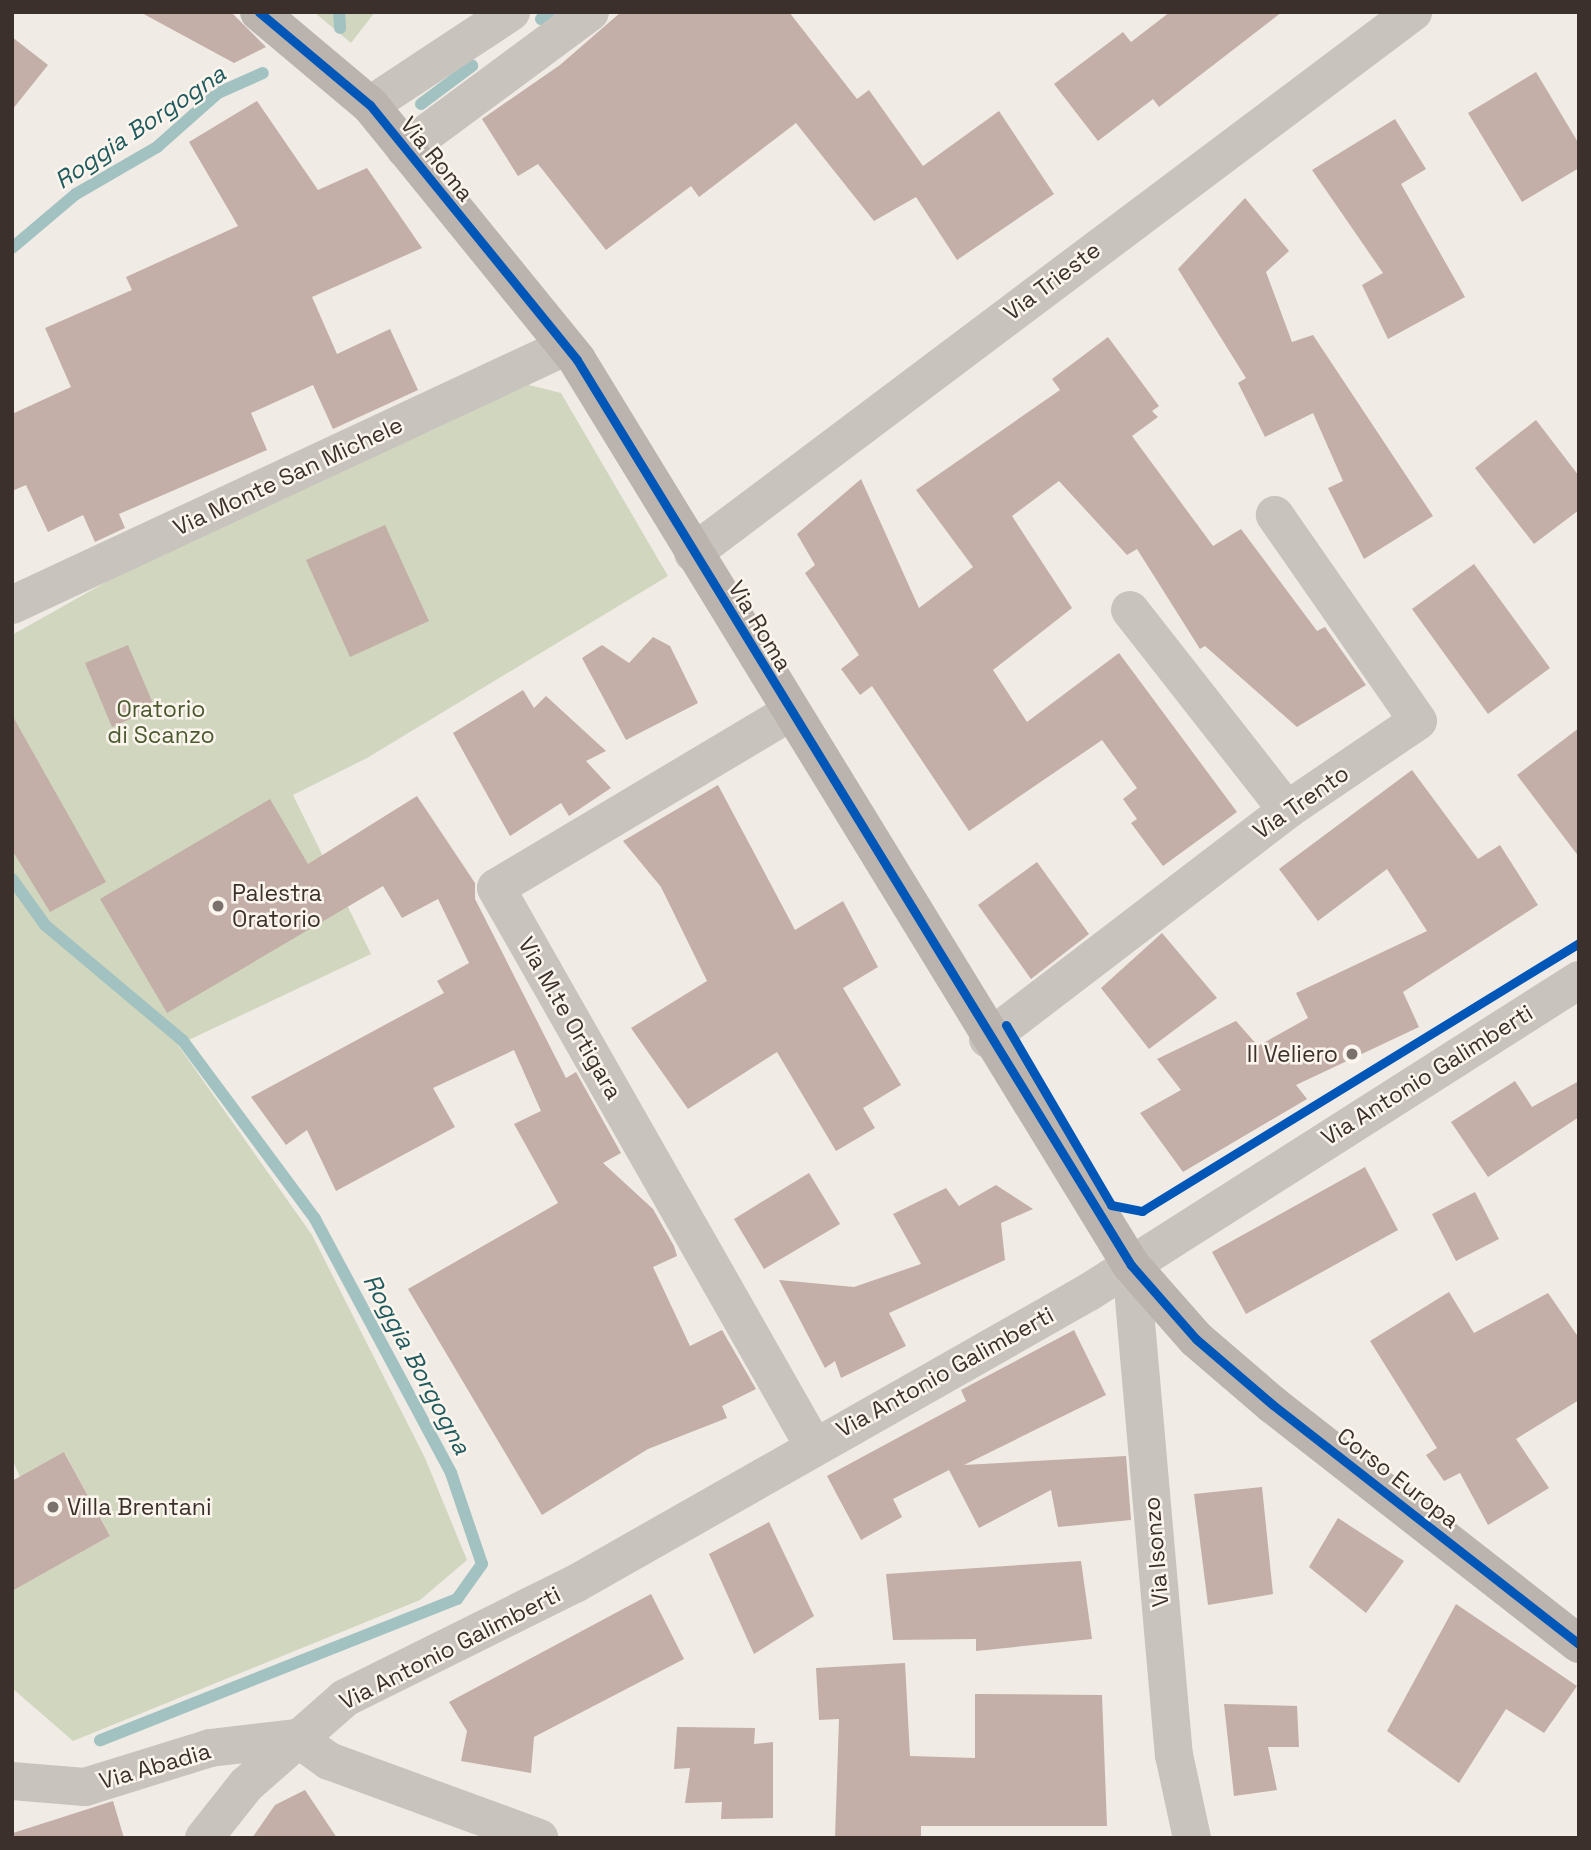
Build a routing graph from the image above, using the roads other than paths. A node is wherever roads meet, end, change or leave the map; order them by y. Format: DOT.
graph roads {
  1 [pos="259,12"];
  2 [pos="590,12"];
  3 [pos="1413,12"];
  4 [pos="492,18"];
  5 [pos="520,65"];
  6 [pos="370,106"];
  7 [pos="405,149"];
  8 [pos="565,347"];
  9 [pos="1275,516"];
  10 [pos="693,553"];
  11 [pos="12,605"];
  12 [pos="1130,610"];
  13 [pos="789,713"];
  14 [pos="1287,810"];
  15 [pos="1579,980"];
  16 [pos="988,1039"];
  17 [pos="1131,1265"];
  18 [pos="1196,1339"];
  19 [pos="813,1445"];
  20 [pos="1578,1643"];
  21 [pos="297,1738"];
  22 [pos="12,1782"];
  23 [pos="204,1838"];
  24 [pos="539,1838"];
  25 [pos="1192,1838"];
  1 -- 6 [label="street, Via Roma"];
  2 -- 5 [label="street"];
  3 -- 10 [label="street, Via Trieste"];
  4 -- 5 [label="street"];
  4 -- 6 [label="street"];
  5 -- 7 [label="street"];
  6 -- 7 [label="street, Via Roma"];
  7 -- 8 [label="street, Via Roma"];
  8 -- 10 [label="street, Via Roma"];
  8 -- 11 [label="street, Via Monte San Michele"];
  9 -- 14 [label="street, Via Trento"];
  10 -- 13 [label="street, Via Roma"];
  12 -- 14 [label="street"];
  13 -- 16 [label="street, Via Roma"];
  13 -- 19 [label="street, Via M.te Ortigara"];
  14 -- 16 [label="street, Via Trento"];
  15 -- 17 [label="street, Via Antonio Galimberti"];
  16 -- 17 [label="street, Via Roma"];
  17 -- 18 [label="street, Via Roma"];
  17 -- 19 [label="street, Via Antonio Galimberti"];
  17 -- 25 [label="street, Via Isonzo"];
  18 -- 20 [label="street, Corso Europa"];
  19 -- 21 [label="street, Via Antonio Galimberti"];
  21 -- 22 [label="street, Via Abadia"];
  21 -- 23 [label="street, Via Antonio Galimberti"];
  21 -- 24 [label="street"];
}
